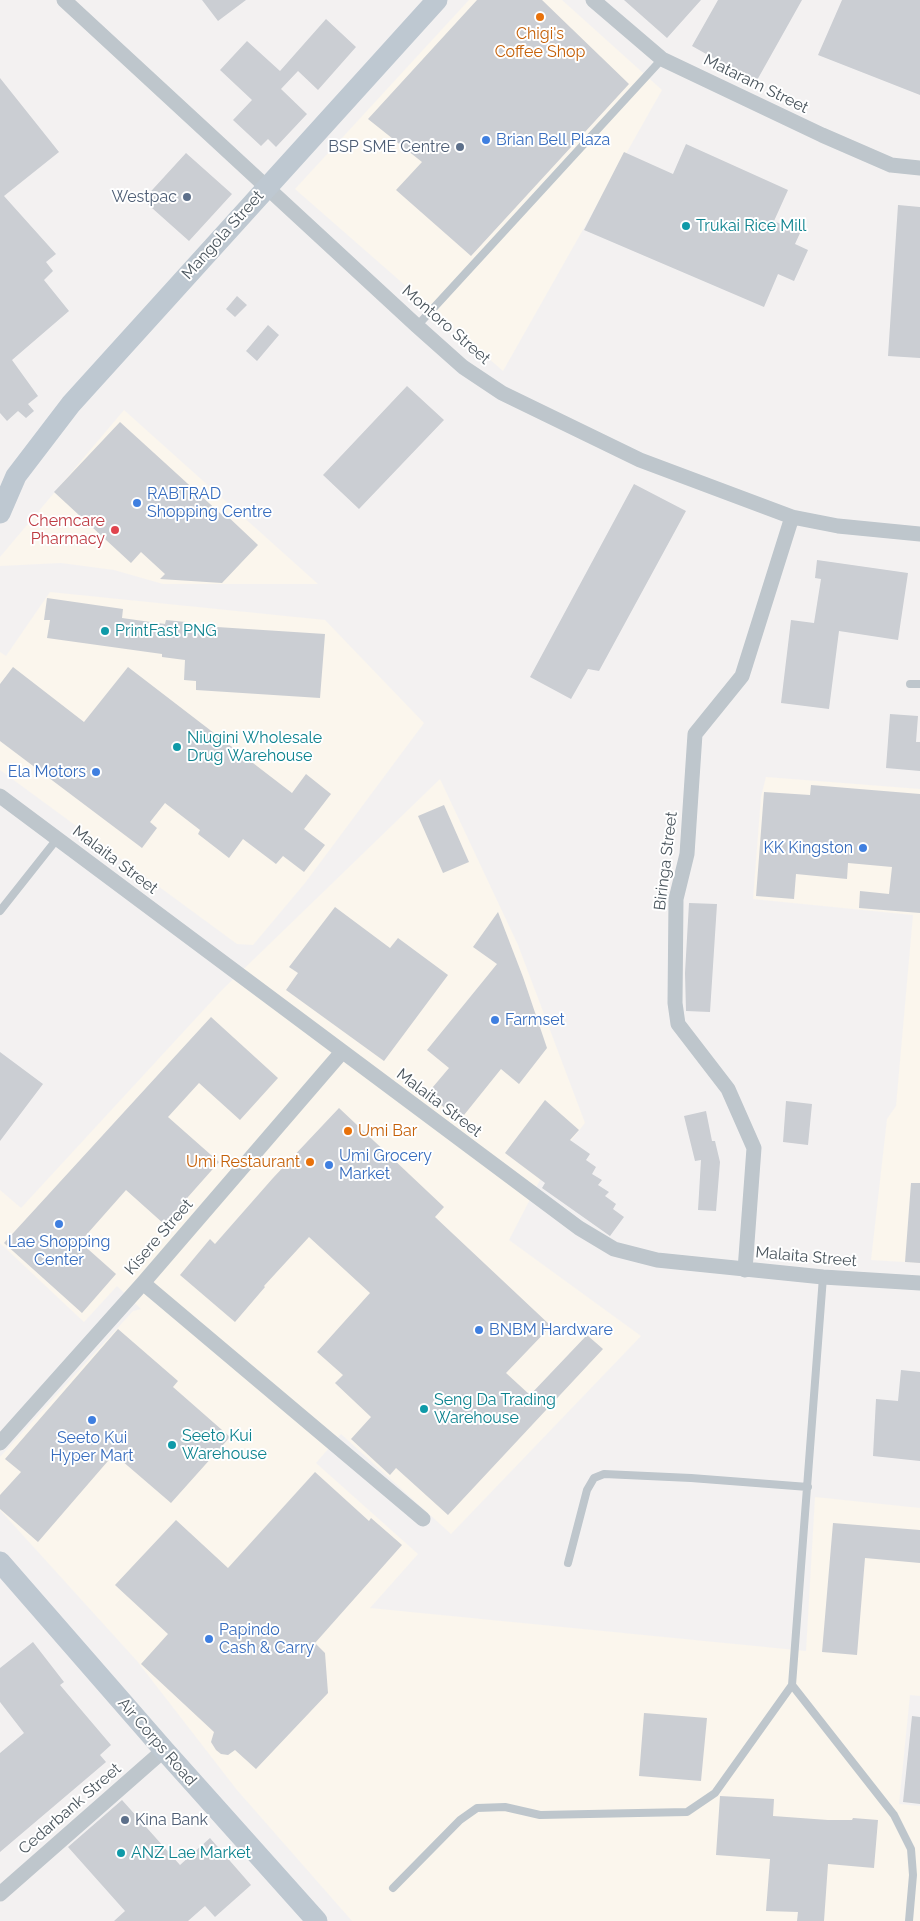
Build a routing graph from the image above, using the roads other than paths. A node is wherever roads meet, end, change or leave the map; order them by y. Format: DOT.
graph roads {
  1 [pos="64,0"];
  2 [pos="437,0"];
  3 [pos="593,0"];
  4 [pos="662,59"];
  5 [pos="920,168"];
  6 [pos="268,187"];
  7 [pos="416,326"];
  8 [pos="8,482"];
  9 [pos="0,513"];
  10 [pos="792,517"];
  11 [pos="920,534"];
  12 [pos="910,684"];
  13 [pos="920,684"];
  14 [pos="0,796"];
  15 [pos="57,839"];
  16 [pos="0,911"];
  17 [pos="342,1052"];
  18 [pos="746,1270"];
  19 [pos="824,1277"];
  20 [pos="143,1283"];
  21 [pos="920,1283"];
  22 [pos="0,1443"];
  23 [pos="808,1488"];
  24 [pos="422,1519"];
  25 [pos="0,1562"];
  26 [pos="568,1563"];
  27 [pos="792,1685"];
  28 [pos="164,1750"];
  29 [pos="393,1888"];
  30 [pos="0,1894"];
  31 [pos="317,1921"];
  32 [pos="909,1921"];
  1 -- 6 [label="street, Montoro Street"];
  2 -- 6 [label="main road, Mangola Street"];
  3 -- 4 [label="street, Mataram Street"];
  4 -- 5 [label="street, Mataram Street"];
  4 -- 7 [label="lane"];
  6 -- 7 [label="street, Montoro Street"];
  6 -- 8 [label="main road, Mangola Street"];
  7 -- 10 [label="street, Montoro Street"];
  8 -- 9 [label="main road, Mangola Street"];
  10 -- 11 [label="street, Montoro Street"];
  10 -- 18 [label="street, Biringa Street"];
  12 -- 13 [label="lane"];
  14 -- 15 [label="street, Malaita Street"];
  15 -- 16 [label="lane"];
  15 -- 17 [label="street, Malaita Street"];
  17 -- 18 [label="street, Malaita Street"];
  17 -- 20 [label="street, Kisere Street"];
  18 -- 19 [label="street, Malaita Street"];
  19 -- 21 [label="street, Malaita Street"];
  19 -- 23 [label="lane"];
  20 -- 22 [label="street, Kisere Street"];
  20 -- 24 [label="street"];
  23 -- 26 [label="lane"];
  23 -- 27 [label="lane"];
  25 -- 28 [label="main road, Air Corps Road"];
  27 -- 29 [label="lane"];
  27 -- 32 [label="lane"];
  28 -- 30 [label="street, Cedarbank Street"];
  28 -- 31 [label="main road, Air Corps Road"];
}
